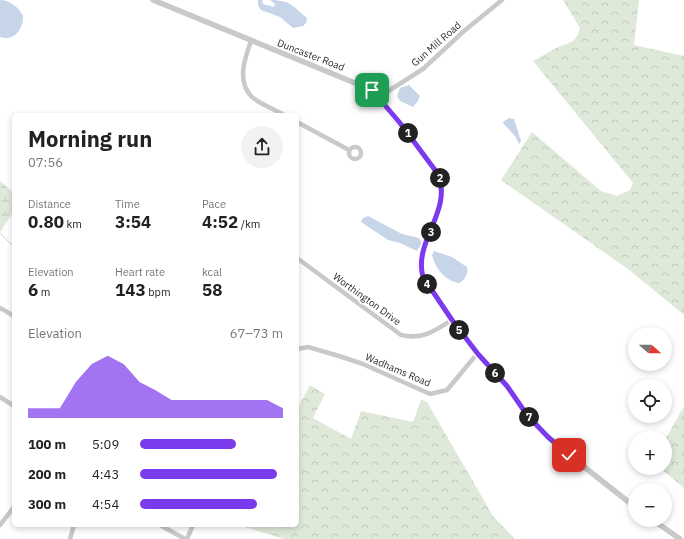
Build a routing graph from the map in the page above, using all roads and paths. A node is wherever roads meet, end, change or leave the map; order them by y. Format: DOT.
graph roads {
  1 [pos="153,0"];
  2 [pos="502,0"];
  3 [pos="251,41"];
  4 [pos="379,97"];
  5 [pos="280,113"];
  6 [pos="299,123"];
  7 [pos="349,150"];
  8 [pos="299,259"];
  9 [pos="0,308"];
  10 [pos="12,315"];
  11 [pos="452,320"];
  12 [pos="299,349"];
  13 [pos="478,354"];
  14 [pos="0,397"];
  15 [pos="12,405"];
  16 [pos="628,501"];
  17 [pos="12,510"];
  18 [pos="0,525"];
  19 [pos="73,527"];
  20 [pos="164,527"];
  21 [pos="192,527"];
  22 [pos="663,527"];
  23 [pos="70,539"];
  24 [pos="186,539"];
  25 [pos="680,539"];
  1 -- 3 [label="street, Duncaster Road"];
  2 -- 4 [label="street, Gun Mill Road"];
  3 -- 4 [label="street, Duncaster Road"];
  3 -- 5 [label="street"];
  4 -- 11 [label="street, Duncaster Road"];
  6 -- 7 [label="street"];
  8 -- 11 [label="street, Worthington Drive"];
  9 -- 10 [label="street"];
  11 -- 13 [label="street, Duncaster Road"];
  12 -- 13 [label="street, Wadhams Road"];
  13 -- 16 [label="street, Duncaster Road"];
  14 -- 15 [label="street"];
  17 -- 18 [label="street"];
  19 -- 23 [label="street"];
  20 -- 24 [label="street"];
  21 -- 24 [label="street"];
  22 -- 25 [label="street"];
}
